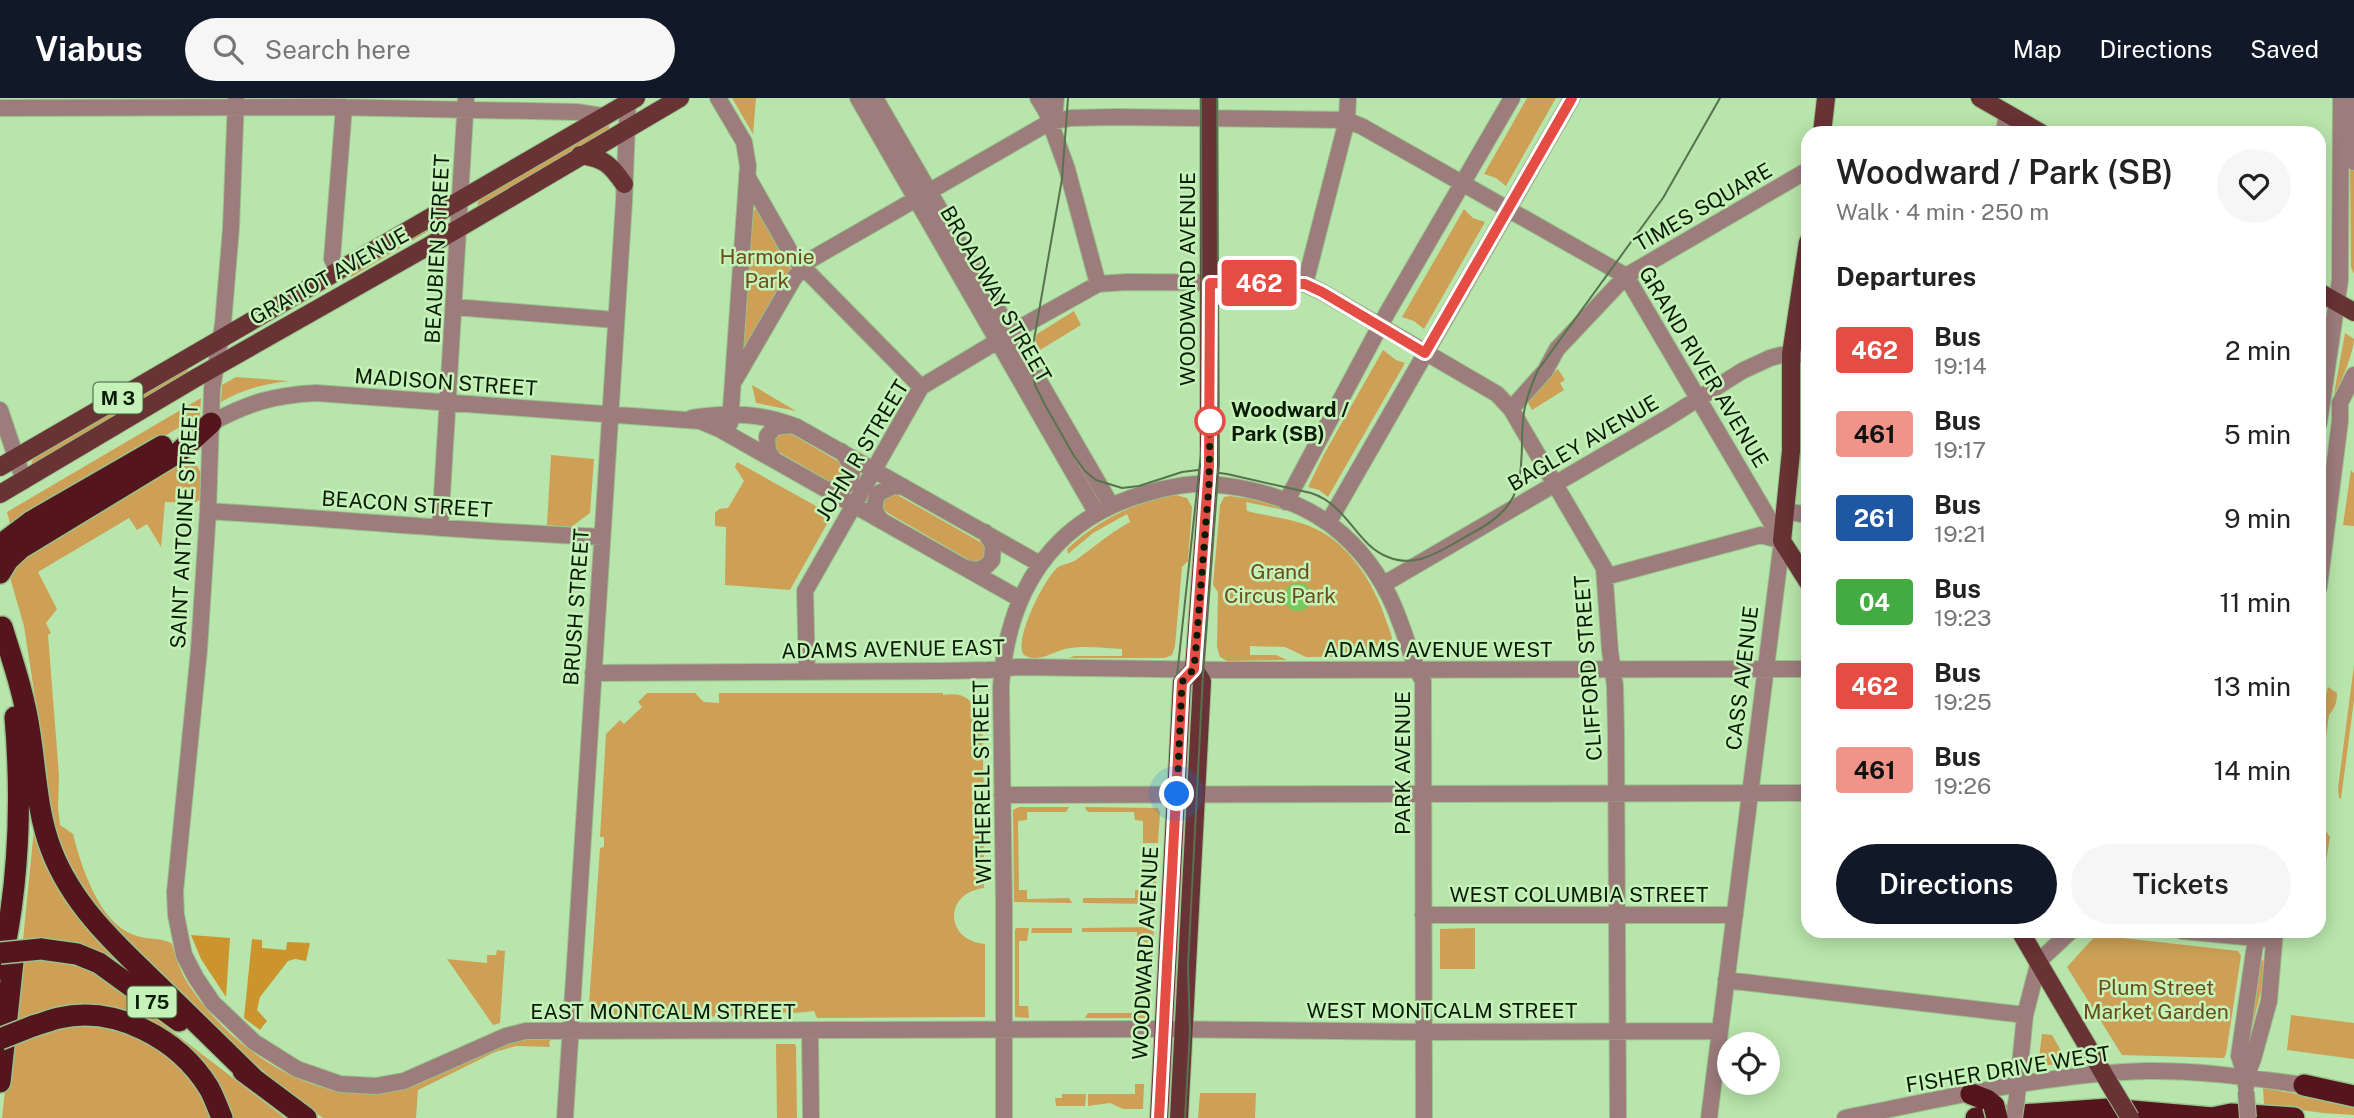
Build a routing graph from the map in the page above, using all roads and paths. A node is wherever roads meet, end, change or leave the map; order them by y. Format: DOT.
graph roads {
  1 [pos="680,98"];
  2 [pos="718,98"];
  3 [pos="858,98"];
  4 [pos="875,98"];
  5 [pos="1038,98"];
  6 [pos="1055,98"];
  7 [pos="1209,98"];
  8 [pos="1348,98"];
  9 [pos="1512,98"];
  10 [pos="1572,98"];
  11 [pos="1826,98"];
  12 [pos="1980,98"];
  13 [pos="2341,98"];
  14 [pos="2352,98"];
  15 [pos="631,100"];
  16 [pos="236,103"];
  17 [pos="466,104"];
  18 [pos="344,107"];
  19 [pos="0,108"];
  20 [pos="2007,113"];
  21 [pos="602,116"];
  22 [pos="1209,120"];
  23 [pos="1347,120"];
  24 [pos="1050,122"];
  25 [pos="1823,126"];
  26 [pos="2005,126"];
  27 [pos="2030,126"];
  28 [pos="627,130"];
  29 [pos="580,155"];
  30 [pos="2354,162"];
  31 [pos="1801,174"];
  32 [pos="747,176"];
  33 [pos="1463,183"];
  34 [pos="624,184"];
  35 [pos="922,195"];
  36 [pos="461,198"];
  37 [pos="1508,209"];
  38 [pos="2341,220"];
  39 [pos="459,228"];
  40 [pos="802,267"];
  41 [pos="339,272"];
  42 [pos="1626,276"];
  43 [pos="2354,280"];
  44 [pos="1210,283"];
  45 [pos="1098,284"];
  46 [pos="1305,284"];
  47 [pos="2326,296"];
  48 [pos="2336,302"];
  49 [pos="454,307"];
  50 [pos="2354,312"];
  51 [pos="616,320"];
  52 [pos="1380,327"];
  53 [pos="1004,337"];
  54 [pos="220,340"];
  55 [pos="1425,353"];
  56 [pos="1800,355"];
  57 [pos="216,367"];
  58 [pos="2326,371"];
  59 [pos="2354,375"];
  60 [pos="733,383"];
  61 [pos="921,387"];
  62 [pos="1699,400"];
  63 [pos="449,403"];
  64 [pos="1511,409"];
  65 [pos="0,410"];
  66 [pos="731,414"];
  67 [pos="610,415"];
  68 [pos="684,419"];
  69 [pos="2326,420"];
  70 [pos="2347,422"];
  71 [pos="211,424"];
  72 [pos="797,427"];
  73 [pos="730,435"];
  74 [pos="840,450"];
  75 [pos="17,457"];
  76 [pos="775,461"];
  77 [pos="0,467"];
  78 [pos="874,469"];
  79 [pos="24,481"];
  80 [pos="1209,484"];
  81 [pos="1556,484"];
  82 [pos="820,486"];
  83 [pos="906,488"];
  84 [pos="1,494"];
  85 [pos="1286,502"];
  86 [pos="853,505"];
  87 [pos="1104,508"];
  88 [pos="208,511"];
  89 [pos="1784,512"];
  90 [pos="1801,513"];
  91 [pos="883,522"];
  92 [pos="1328,523"];
  93 [pos="2326,524"];
  94 [pos="440,528"];
  95 [pos="985,532"];
  96 [pos="602,537"];
  97 [pos="1782,541"];
  98 [pos="10,547"];
  99 [pos="1040,564"];
  100 [pos="964,567"];
  101 [pos="1801,571"];
  102 [pos="0,573"];
  103 [pos="1605,577"];
  104 [pos="1384,584"];
  105 [pos="1020,599"];
  106 [pos="1,621"];
  107 [pos="1002,669"];
  108 [pos="1194,669"];
  109 [pos="1416,669"];
  110 [pos="1766,669"];
  111 [pos="1801,669"];
  112 [pos="1613,670"];
  113 [pos="807,672"];
  114 [pos="593,673"];
  115 [pos="1423,793"];
  116 [pos="1750,793"];
  117 [pos="1801,793"];
  118 [pos="1177,794"];
  119 [pos="1617,794"];
  120 [pos="1002,795"];
  121 [pos="1197,795"];
  122 [pos="14,895"];
  123 [pos="1423,915"];
  124 [pos="1616,915"];
  125 [pos="1735,915"];
  126 [pos="2024,938"];
  127 [pos="2064,938"];
  128 [pos="2257,938"];
  129 [pos="2275,938"];
  130 [pos="0,953"];
  131 [pos="184,955"];
  132 [pos="2039,961"];
  133 [pos="0,969"];
  134 [pos="1726,980"];
  135 [pos="2025,1015"];
  136 [pos="1004,1030"];
  137 [pos="1163,1030"];
  138 [pos="1618,1030"];
  139 [pos="810,1031"];
  140 [pos="1184,1031"];
  141 [pos="1720,1031"];
  142 [pos="571,1032"];
  143 [pos="1424,1032"];
  144 [pos="0,1039"];
  145 [pos="253,1078"];
  146 [pos="2106,1078"];
  147 [pos="0,1082"];
  148 [pos="2246,1084"];
  149 [pos="2304,1085"];
  150 [pos="2018,1091"];
  151 [pos="1971,1094"];
  152 [pos="2354,1096"];
  153 [pos="1989,1114"];
  154 [pos="222,1118"];
  155 [pos="306,1118"];
  156 [pos="565,1118"];
  157 [pos="811,1118"];
  158 [pos="1004,1118"];
  159 [pos="1158,1118"];
  160 [pos="1180,1118"];
  161 [pos="1424,1118"];
  162 [pos="1618,1118"];
  163 [pos="1709,1118"];
  164 [pos="1845,1118"];
  165 [pos="2014,1118"];
  166 [pos="2130,1118"];
  167 [pos="2213,1118"];
  168 [pos="2248,1118"];
  169 [pos="2294,1118"];
  1 -- 28 [label="main road, GRATIOT AVENUE / M 3"];
  2 -- 32 [label="street"];
  3 -- 35 [label="street, BROADWAY STREET"];
  4 -- 35 [label="street, BROADWAY STREET"];
  5 -- 24 [label="street"];
  6 -- 24 [label="street"];
  7 -- 22 [label="main road, WOODWARD AVENUE"];
  8 -- 23 [label="street"];
  9 -- 33 [label="street"];
  10 -- 37 [label="street"];
  11 -- 25 [label="main road"];
  12 -- 20 [label="main road"];
  13 -- 38 [label="street"];
  14 -- 30 [label="street"];
  15 -- 21 [label="main road, GRATIOT AVENUE / M 3"];
  15 -- 28 [label="street, BRUSH STREET"];
  16 -- 18 [label="street"];
  16 -- 19 [label="street"];
  16 -- 54 [label="street, SAINT ANTOINE STREET"];
  17 -- 18 [label="street"];
  17 -- 21 [label="street"];
  17 -- 36 [label="street, BEAUBIEN STREET"];
  18 -- 41 [label="street"];
  20 -- 26 [label="street"];
  20 -- 27 [label="main road"];
  21 -- 36 [label="main road, GRATIOT AVENUE / M 3"];
  22 -- 23 [label="street, GRAND RIVER AVENUE"];
  22 -- 24 [label="street, GRAND RIVER AVENUE"];
  22 -- 44 [label="main road, WOODWARD AVENUE"];
  23 -- 33 [label="street, GRAND RIVER AVENUE"];
  23 -- 46 [label="street"];
  24 -- 35 [label="street"];
  24 -- 45 [label="street"];
  28 -- 29 [label="main road, GRATIOT AVENUE / M 3"];
  28 -- 34 [label="street, BRUSH STREET"];
  29 -- 34 [label="main road"];
  29 -- 39 [label="main road, GRATIOT AVENUE / M 3"];
  31 -- 42 [label="street, TIMES SQUARE"];
  32 -- 40 [label="street"];
  32 -- 60 [label="street"];
  33 -- 37 [label="street, GRAND RIVER AVENUE"];
  33 -- 52 [label="street"];
  34 -- 51 [label="street, BRUSH STREET"];
  35 -- 40 [label="street"];
  35 -- 53 [label="street, BROADWAY STREET"];
  36 -- 39 [label="street, BEAUBIEN STREET"];
  36 -- 41 [label="main road, GRATIOT AVENUE / M 3"];
  37 -- 42 [label="street, GRAND RIVER AVENUE"];
  37 -- 55 [label="street"];
  38 -- 43 [label="street"];
  38 -- 48 [label="street"];
  39 -- 49 [label="street, BEAUBIEN STREET"];
  39 -- 57 [label="main road, GRATIOT AVENUE / M 3"];
  40 -- 60 [label="street"];
  40 -- 61 [label="street"];
  41 -- 54 [label="main road, GRATIOT AVENUE / M 3"];
  42 -- 62 [label="street, GRAND RIVER AVENUE"];
  42 -- 64 [label="street, TIMES SQUARE"];
  44 -- 45 [label="street, JOHN R STREET"];
  44 -- 46 [label="street, CLIFFORD STREET"];
  44 -- 80 [label="main road, WOODWARD AVENUE"];
  45 -- 53 [label="street, JOHN R STREET"];
  46 -- 52 [label="street, CLIFFORD STREET"];
  47 -- 48 [label="main road"];
  48 -- 50 [label="main road"];
  48 -- 58 [label="street"];
  49 -- 51 [label="street"];
  49 -- 63 [label="street, BEAUBIEN STREET"];
  51 -- 67 [label="street, BRUSH STREET"];
  52 -- 55 [label="street, CLIFFORD STREET"];
  52 -- 85 [label="street"];
  53 -- 61 [label="street, JOHN R STREET"];
  53 -- 87 [label="street, BROADWAY STREET"];
  54 -- 57 [label="street, SAINT ANTOINE STREET"];
  54 -- 75 [label="main road, GRATIOT AVENUE / M 3"];
  55 -- 64 [label="street, CLIFFORD STREET"];
  55 -- 92 [label="street"];
  56 -- 62 [label="street, BAGLEY AVENUE"];
  56 -- 89 [label="main road, CASS AVENUE"];
  57 -- 71 [label="street, SAINT ANTOINE STREET"];
  57 -- 79 [label="main road, GRATIOT AVENUE / M 3"];
  59 -- 70 [label="street"];
  60 -- 66 [label="street"];
  61 -- 78 [label="street, JOHN R STREET"];
  62 -- 81 [label="street, BAGLEY AVENUE"];
  62 -- 97 [label="street, GRAND RIVER AVENUE"];
  63 -- 67 [label="street, MADISON STREET"];
  63 -- 71 [label="street, MADISON STREET"];
  63 -- 94 [label="street, BEAUBIEN STREET"];
  64 -- 81 [label="street, CLIFFORD STREET"];
  65 -- 75 [label="street"];
  66 -- 68 [label="street, MADISON STREET"];
  66 -- 72 [label="street, MADISON STREET"];
  66 -- 73 [label="street"];
  67 -- 68 [label="street, MADISON STREET"];
  67 -- 96 [label="street, BRUSH STREET"];
  68 -- 73 [label="street, MADISON STREET"];
  69 -- 70 [label="street"];
  70 -- 93 [label="street"];
  71 -- 88 [label="street, SAINT ANTOINE STREET"];
  71 -- 98 [label="highway"];
  71 -- 98 [label="highway"];
  72 -- 74 [label="street, MADISON STREET"];
  72 -- 76 [label="street"];
  73 -- 76 [label="street, MADISON STREET"];
  74 -- 78 [label="street, MADISON STREET"];
  74 -- 82 [label="street"];
  75 -- 77 [label="main road, GRATIOT AVENUE / M 3"];
  75 -- 79 [label="street"];
  76 -- 82 [label="street, MADISON STREET"];
  78 -- 83 [label="street, MADISON STREET"];
  78 -- 86 [label="street, JOHN R STREET"];
  79 -- 84 [label="main road, GRATIOT AVENUE / M 3"];
  80 -- 85 [label="street, PARK AVENUE"];
  80 -- 87 [label="street, WITHERELL STREET"];
  80 -- 108 [label="main road, WOODWARD AVENUE"];
  81 -- 103 [label="street, CLIFFORD STREET"];
  81 -- 104 [label="street, BAGLEY AVENUE"];
  82 -- 86 [label="street, MADISON STREET"];
  83 -- 91 [label="street"];
  83 -- 95 [label="street, MADISON STREET"];
  85 -- 92 [label="street, PARK AVENUE"];
  86 -- 91 [label="street, MADISON STREET"];
  86 -- 113 [label="street, JOHN R STREET"];
  87 -- 99 [label="street, WITHERELL STREET"];
  88 -- 94 [label="street, BEACON STREET"];
  88 -- 131 [label="street, SAINT ANTOINE STREET"];
  89 -- 90 [label="street"];
  89 -- 97 [label="main road, CASS AVENUE"];
  91 -- 100 [label="street, MADISON STREET"];
  92 -- 104 [label="street, PARK AVENUE"];
  94 -- 96 [label="street, BEACON STREET"];
  95 -- 99 [label="street, MADISON STREET"];
  95 -- 100 [label="street"];
  96 -- 114 [label="street, BRUSH STREET"];
  97 -- 101 [label="main road, GRAND RIVER AVENUE"];
  97 -- 103 [label="street"];
  97 -- 110 [label="street, CASS AVENUE"];
  98 -- 102 [label="highway"];
  99 -- 105 [label="street, WITHERELL STREET"];
  100 -- 105 [label="street, MADISON STREET"];
  103 -- 112 [label="street, CLIFFORD STREET"];
  104 -- 109 [label="street, PARK AVENUE"];
  105 -- 107 [label="street, WITHERELL STREET"];
  106 -- 122 [label="highway"];
  106 -- 145 [label="highway"];
  107 -- 108 [label="street, ADAMS AVENUE EAST"];
  107 -- 113 [label="street, ADAMS AVENUE EAST"];
  107 -- 120 [label="street, WITHERELL STREET"];
  108 -- 109 [label="street, ADAMS AVENUE WEST"];
  108 -- 118 [label="main road, WOODWARD AVENUE"];
  108 -- 121 [label="main road, WOODWARD AVENUE"];
  109 -- 112 [label="street, ADAMS AVENUE WEST"];
  109 -- 115 [label="street, PARK AVENUE"];
  110 -- 111 [label="street, ADAMS AVENUE WEST"];
  110 -- 112 [label="street, ADAMS AVENUE WEST"];
  110 -- 116 [label="street, CASS AVENUE"];
  112 -- 119 [label="street, CLIFFORD STREET"];
  113 -- 114 [label="street, ADAMS AVENUE EAST"];
  114 -- 142 [label="street, BRUSH STREET"];
  115 -- 119 [label="street"];
  115 -- 121 [label="street"];
  115 -- 123 [label="street, PARK AVENUE"];
  116 -- 117 [label="street"];
  116 -- 119 [label="street"];
  116 -- 125 [label="street, CASS AVENUE"];
  118 -- 120 [label="street"];
  118 -- 121 [label="street"];
  118 -- 137 [label="main road, WOODWARD AVENUE"];
  119 -- 124 [label="street, CLIFFORD STREET"];
  120 -- 136 [label="street, WITHERELL STREET"];
  121 -- 140 [label="main road, WOODWARD AVENUE"];
  122 -- 133 [label="highway"];
  122 -- 147 [label="highway"];
  123 -- 124 [label="street, WEST COLUMBIA STREET"];
  123 -- 143 [label="street, PARK AVENUE"];
  124 -- 125 [label="street, WEST COLUMBIA STREET"];
  124 -- 138 [label="street, CLIFFORD STREET"];
  125 -- 134 [label="street, CASS AVENUE"];
  126 -- 132 [label="main road"];
  127 -- 132 [label="street"];
  128 -- 148 [label="street"];
  129 -- 148 [label="street"];
  130 -- 145 [label="highway, I 75, bridge"];
  131 -- 142 [label="street, EAST MONTCALM STREET"];
  132 -- 135 [label="street"];
  132 -- 146 [label="main road"];
  134 -- 135 [label="street"];
  134 -- 141 [label="street, CASS AVENUE"];
  135 -- 150 [label="street"];
  136 -- 137 [label="street, EAST MONTCALM STREET"];
  136 -- 139 [label="street, EAST MONTCALM STREET"];
  136 -- 158 [label="street, WITHERELL STREET"];
  137 -- 140 [label="street, WEST MONTCALM STREET"];
  137 -- 159 [label="main road, WOODWARD AVENUE"];
  138 -- 141 [label="street, WEST MONTCALM STREET"];
  138 -- 143 [label="street, WEST MONTCALM STREET"];
  138 -- 162 [label="street, CLIFFORD STREET"];
  139 -- 142 [label="street, EAST MONTCALM STREET"];
  139 -- 157 [label="street"];
  140 -- 143 [label="street, WEST MONTCALM STREET"];
  140 -- 160 [label="main road, WOODWARD AVENUE"];
  141 -- 163 [label="street, CASS AVENUE"];
  142 -- 156 [label="street, BRUSH STREET"];
  143 -- 161 [label="street, PARK AVENUE"];
  144 -- 154 [label="highway, bridge"];
  145 -- 155 [label="highway, I 75"];
  146 -- 148 [label="street, FISHER DRIVE WEST"];
  146 -- 150 [label="street, FISHER DRIVE WEST"];
  146 -- 166 [label="main road, bridge"];
  148 -- 149 [label="street, FISHER DRIVE WEST"];
  148 -- 168 [label="street, bridge"];
  149 -- 152 [label="highway"];
  150 -- 151 [label="street, FISHER DRIVE WEST"];
  150 -- 165 [label="street, bridge"];
  151 -- 153 [label="highway"];
  151 -- 164 [label="street, FISHER DRIVE WEST"];
  153 -- 167 [label="highway"];
  167 -- 169 [label="highway"];
}
